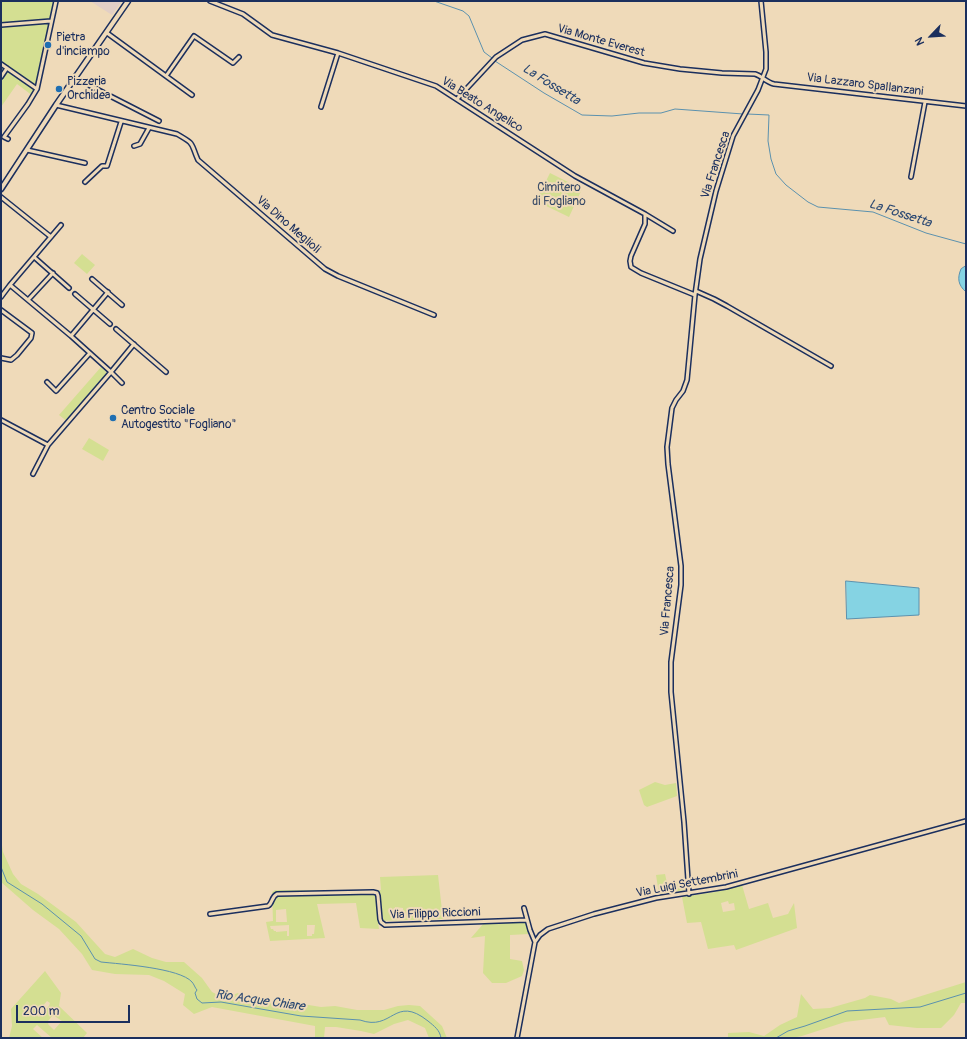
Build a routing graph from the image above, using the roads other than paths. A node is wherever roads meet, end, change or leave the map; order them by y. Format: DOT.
graph roads {
  1 [pos="56,1"];
  2 [pos="128,1"];
  3 [pos="210,1"];
  4 [pos="761,1"];
  5 [pos="51,21"];
  6 [pos="1,25"];
  7 [pos="107,33"];
  8 [pos="338,53"];
  9 [pos="239,57"];
  10 [pos="1,64"];
  11 [pos="7,68"];
  12 [pos="166,76"];
  13 [pos="1,77"];
  14 [pos="75,78"];
  15 [pos="763,78"];
  16 [pos="37,89"];
  17 [pos="192,95"];
  18 [pos="456,99"];
  19 [pos="925,102"];
  20 [pos="56,105"];
  21 [pos="966,106"];
  22 [pos="321,107"];
  23 [pos="159,121"];
  24 [pos="122,122"];
  25 [pos="149,128"];
  26 [pos="8,139"];
  27 [pos="134,146"];
  28 [pos="27,150"];
  29 [pos="85,163"];
  30 [pos="911,178"];
  31 [pos="85,182"];
  32 [pos="1,189"];
  33 [pos="1,197"];
  34 [pos="645,214"];
  35 [pos="60,225"];
  36 [pos="673,231"];
  37 [pos="51,237"];
  38 [pos="34,257"];
  39 [pos="53,274"];
  40 [pos="92,279"];
  41 [pos="10,285"];
  42 [pos="69,288"];
  43 [pos="108,292"];
  44 [pos="695,293"];
  45 [pos="75,294"];
  46 [pos="1,297"];
  47 [pos="28,300"];
  48 [pos="122,305"];
  49 [pos="1,310"];
  50 [pos="94,310"];
  51 [pos="434,315"];
  52 [pos="110,324"];
  53 [pos="116,329"];
  54 [pos="71,336"];
  55 [pos="134,344"];
  56 [pos="90,353"];
  57 [pos="1,358"];
  58 [pos="831,366"];
  59 [pos="111,372"];
  60 [pos="166,372"];
  61 [pos="46,382"];
  62 [pos="122,383"];
  63 [pos="1,420"];
  64 [pos="48,445"];
  65 [pos="34,474"];
  66 [pos="966,821"];
  67 [pos="689,894"];
  68 [pos="524,908"];
  69 [pos="210,914"];
  70 [pos="526,920"];
  71 [pos="535,942"];
  72 [pos="517,1038"];
  1 -- 5 [label="street"];
  2 -- 7 [label="street"];
  3 -- 8 [label="street, Via Beato Angelico"];
  4 -- 15 [label="street, Via Francesca"];
  5 -- 6 [label="street"];
  5 -- 16 [label="street"];
  7 -- 12 [label="street"];
  7 -- 14 [label="street"];
  8 -- 18 [label="street, Via Beato Angelico"];
  8 -- 22 [label="street"];
  9 -- 12 [label="street"];
  10 -- 11 [label="street"];
  11 -- 13 [label="street"];
  11 -- 16 [label="street"];
  12 -- 17 [label="street"];
  14 -- 20 [label="street"];
  14 -- 23 [label="street"];
  15 -- 18 [label="street, Via Monte Everest"];
  15 -- 19 [label="street, Via Lazzaro Spallanzani"];
  15 -- 44 [label="street, Via Francesca"];
  16 -- 26 [label="street"];
  18 -- 34 [label="street, Via Beato Angelico"];
  19 -- 21 [label="street, Via Lazzaro Spallanzani"];
  19 -- 30 [label="street"];
  20 -- 24 [label="street, Via Dino Meglioli"];
  20 -- 28 [label="street"];
  24 -- 25 [label="street, Via Dino Meglioli"];
  24 -- 31 [label="street"];
  25 -- 27 [label="street"];
  25 -- 51 [label="street, Via Dino Meglioli"];
  28 -- 29 [label="street"];
  28 -- 32 [label="street"];
  33 -- 37 [label="street"];
  34 -- 36 [label="street, Via Beato Angelico"];
  34 -- 44 [label="street"];
  35 -- 37 [label="street"];
  37 -- 38 [label="street"];
  38 -- 39 [label="street"];
  38 -- 41 [label="street"];
  39 -- 42 [label="street"];
  39 -- 47 [label="street"];
  40 -- 43 [label="street"];
  41 -- 46 [label="street"];
  41 -- 47 [label="street"];
  43 -- 48 [label="street"];
  43 -- 50 [label="street"];
  44 -- 58 [label="street"];
  44 -- 67 [label="street, Via Francesca"];
  45 -- 50 [label="street"];
  47 -- 54 [label="street"];
  49 -- 57 [label="street"];
  50 -- 52 [label="street"];
  50 -- 54 [label="street"];
  53 -- 55 [label="street"];
  54 -- 56 [label="street"];
  55 -- 59 [label="street"];
  55 -- 60 [label="street"];
  56 -- 59 [label="street"];
  56 -- 61 [label="street"];
  59 -- 62 [label="street"];
  59 -- 64 [label="street"];
  63 -- 64 [label="street"];
  64 -- 65 [label="street"];
  66 -- 67 [label="street, Via Luigi Settembrini"];
  67 -- 71 [label="street, Via Luigi Settembrini"];
  68 -- 70 [label="street"];
  69 -- 70 [label="street, Via Filippo Riccioni"];
  70 -- 71 [label="street"];
  71 -- 72 [label="street"];
}
